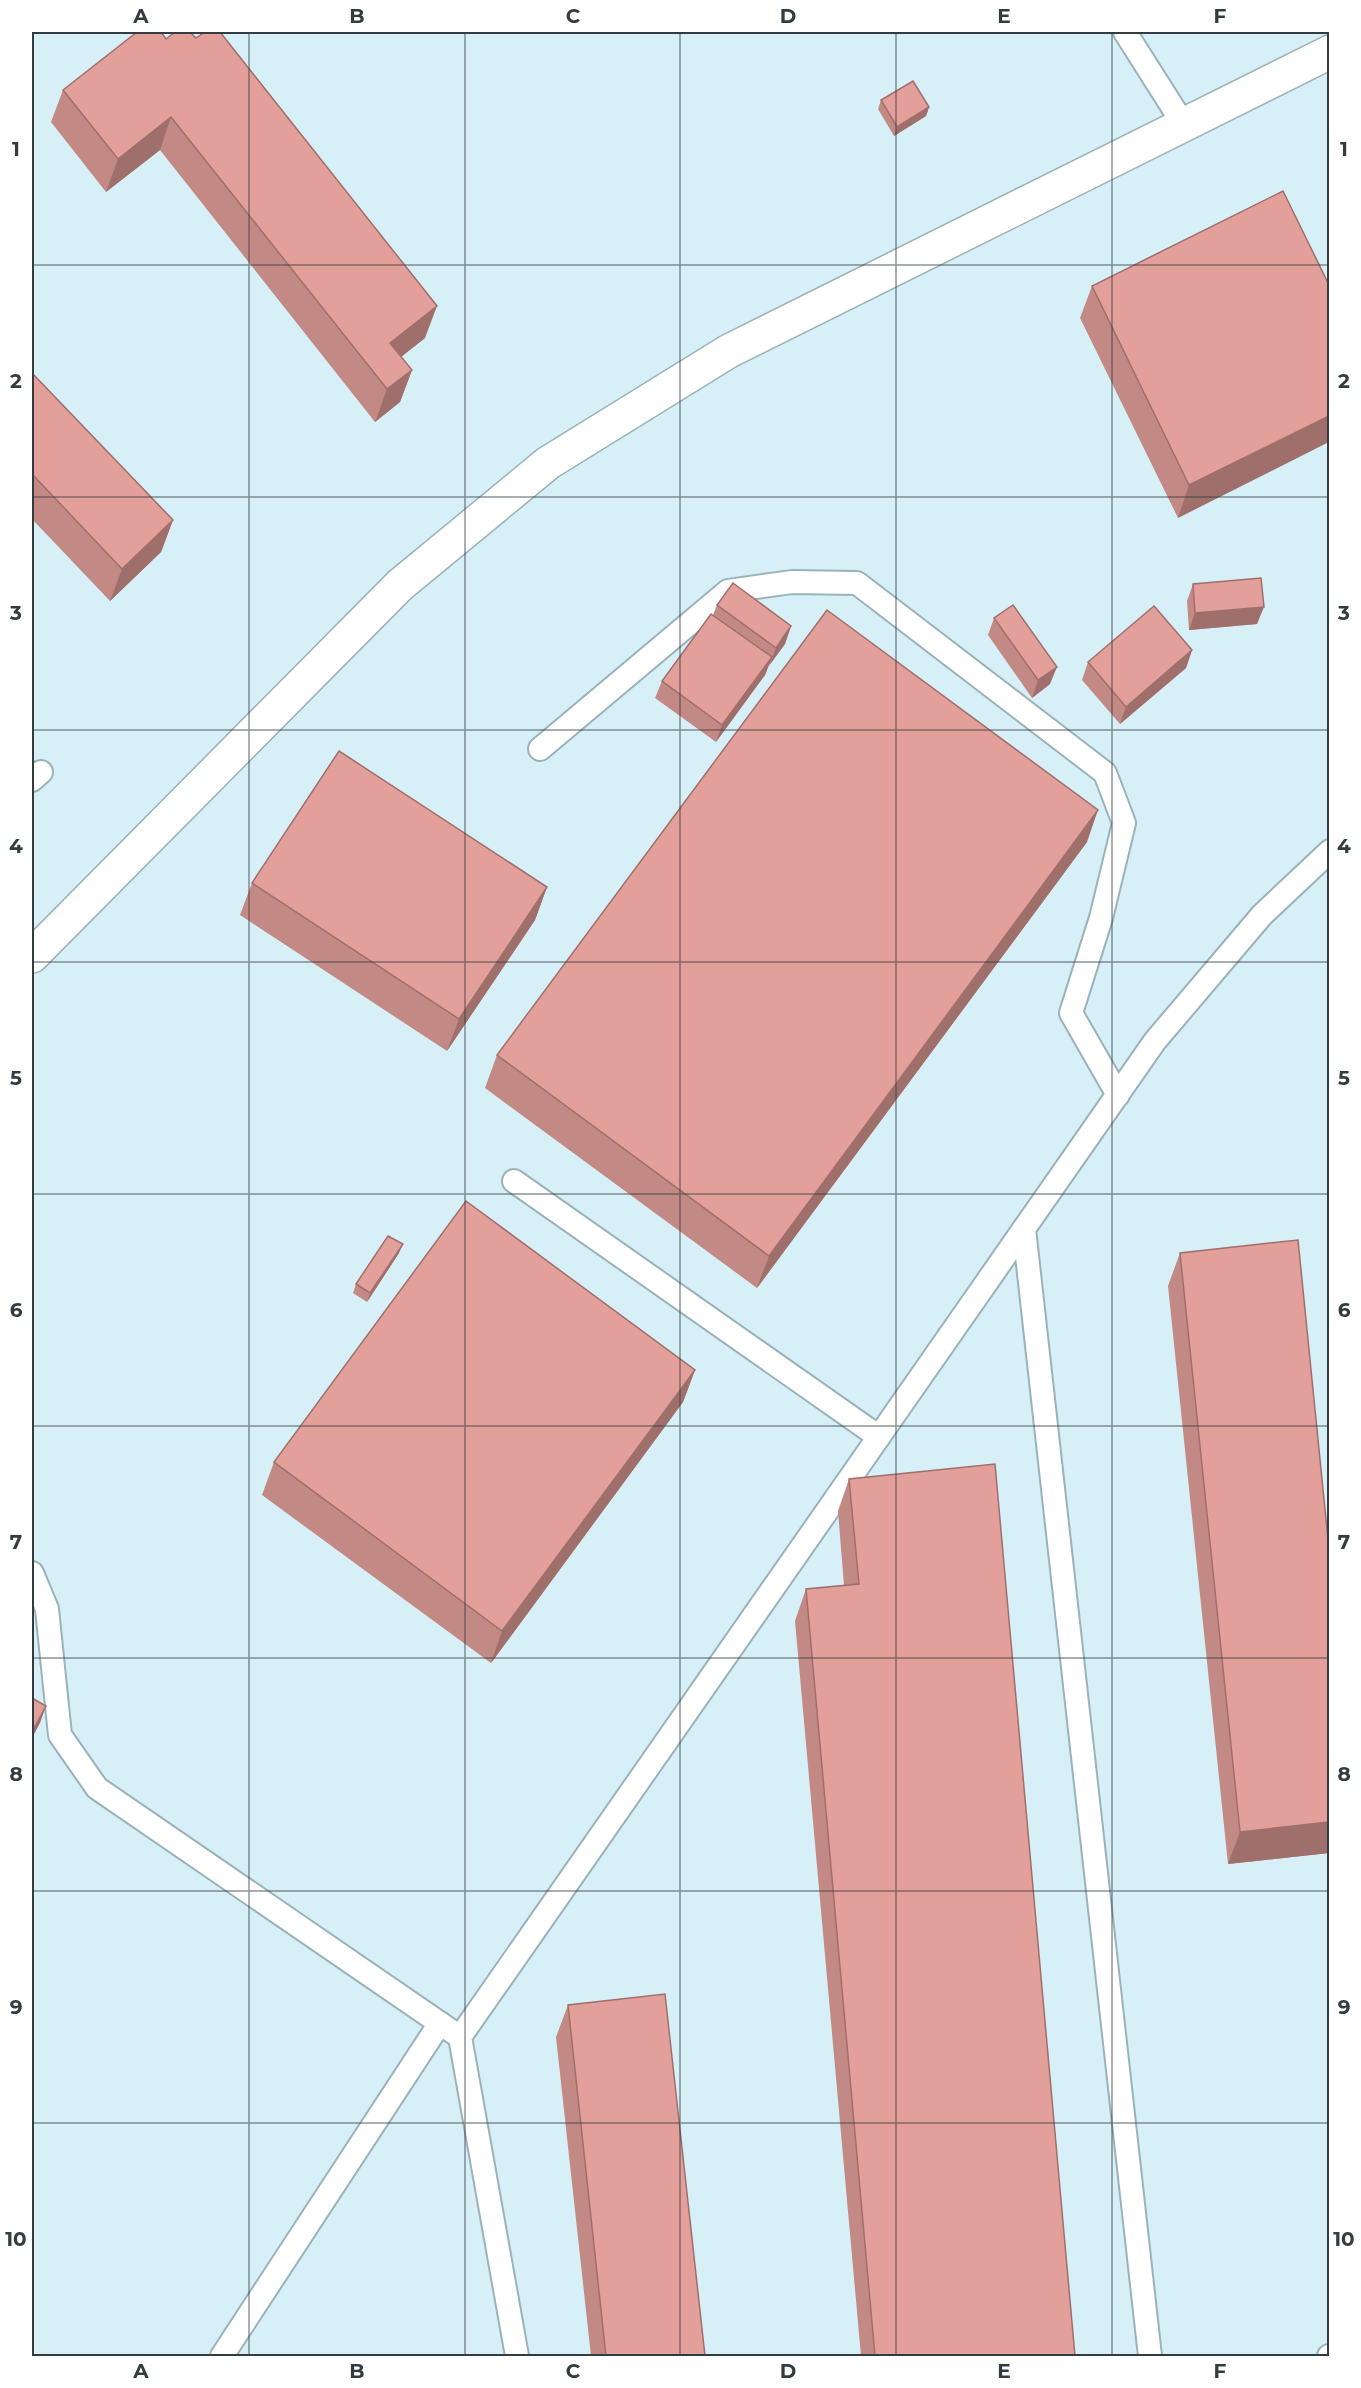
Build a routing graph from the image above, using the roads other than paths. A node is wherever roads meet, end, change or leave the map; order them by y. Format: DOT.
graph roads {
  1 [pos="1125,32"];
  2 [pos="1329,52"];
  3 [pos="1184,125"];
  4 [pos="540,749"];
  5 [pos="1329,851"];
  6 [pos="32,956"];
  7 [pos="1119,1095"];
  8 [pos="514,1181"];
  9 [pos="1024,1229"];
  10 [pos="879,1437"];
  11 [pos="32,1573"];
  12 [pos="440,2023"];
  13 [pos="460,2037"];
  14 [pos="222,2356"];
  15 [pos="517,2356"];
  16 [pos="1150,2356"];
  1 -- 3 [label="lane"];
  2 -- 3 [label="street"];
  3 -- 6 [label="street"];
  4 -- 7 [label="lane"];
  5 -- 7 [label="lane"];
  7 -- 9 [label="lane"];
  8 -- 10 [label="lane"];
  9 -- 10 [label="lane"];
  9 -- 16 [label="lane"];
  10 -- 13 [label="lane"];
  11 -- 12 [label="lane"];
  12 -- 13 [label="lane"];
  12 -- 14 [label="lane"];
  13 -- 15 [label="lane"];
}
